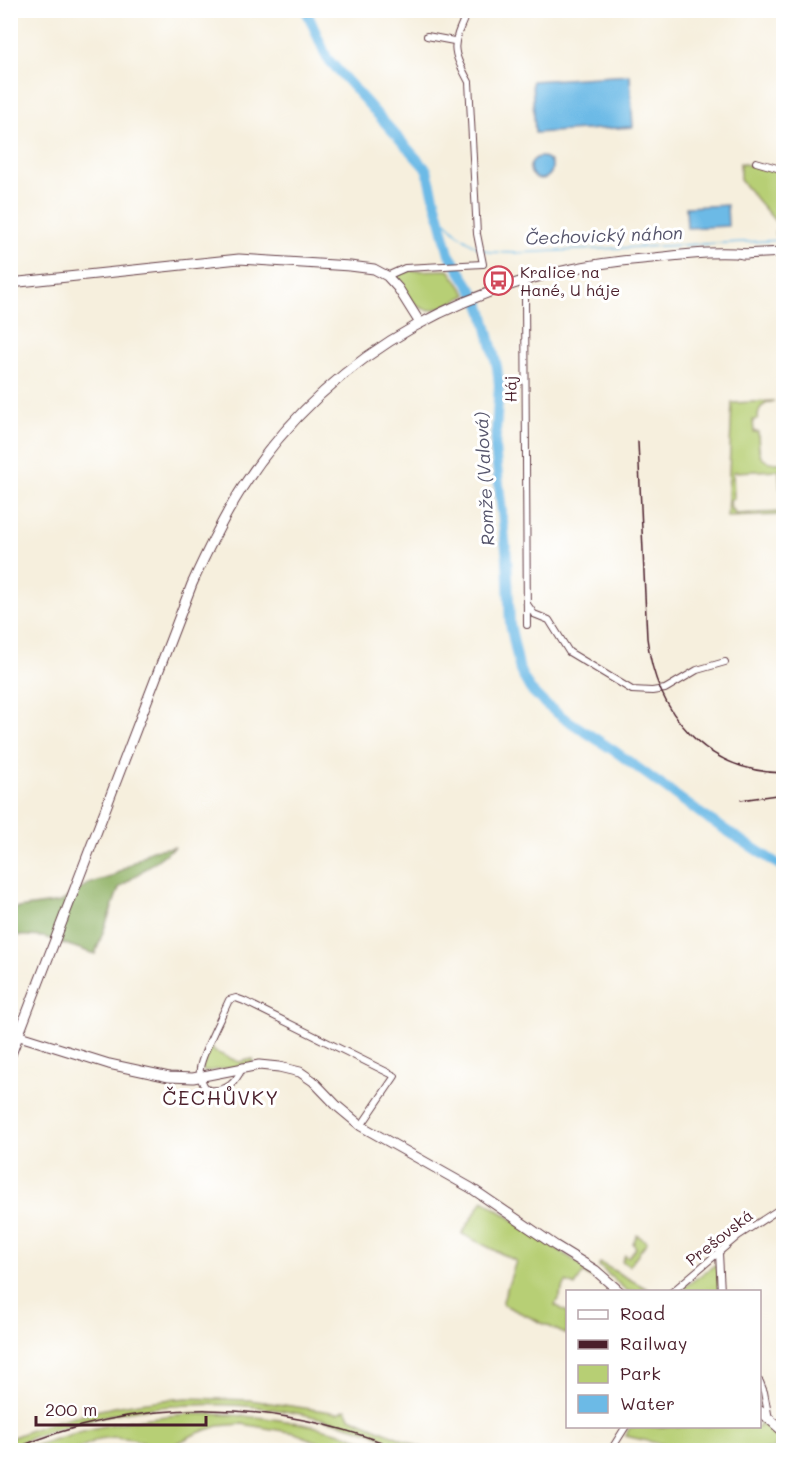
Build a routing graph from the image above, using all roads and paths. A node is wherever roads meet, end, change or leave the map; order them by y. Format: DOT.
graph roads {
  1 [pos="468,10"];
  2 [pos="427,36"];
  3 [pos="454,41"];
  4 [pos="756,162"];
  5 [pos="783,170"];
  6 [pos="783,252"];
  7 [pos="387,276"];
  8 [pos="523,280"];
  9 [pos="10,283"];
  10 [pos="420,323"];
  11 [pos="527,604"];
  12 [pos="527,625"];
  13 [pos="725,662"];
  14 [pos="15,1034"];
  15 [pos="10,1057"];
  16 [pos="244,1067"];
  17 [pos="201,1077"];
  18 [pos="361,1126"];
  19 [pos="783,1206"];
  20 [pos="719,1253"];
  21 [pos="618,1290"];
  22 [pos="674,1290"];
  23 [pos="721,1290"];
  24 [pos="761,1386"];
  25 [pos="761,1413"];
  26 [pos="769,1419"];
  27 [pos="625,1428"];
  28 [pos="783,1432"];
  29 [pos="611,1450"];
  1 -- 3 [label="street"];
  2 -- 3 [label="street"];
  3 -- 7 [label="street"];
  4 -- 5 [label="street"];
  6 -- 8 [label="main road"];
  7 -- 9 [label="main road"];
  7 -- 10 [label="main road"];
  8 -- 10 [label="main road"];
  8 -- 11 [label="street, Háj"];
  10 -- 14 [label="main road"];
  11 -- 12 [label="street, Háj"];
  11 -- 13 [label="street"];
  14 -- 15 [label="main road"];
  14 -- 17 [label="main road"];
  16 -- 17 [label="main road"];
  16 -- 17 [label="street"];
  16 -- 18 [label="main road"];
  17 -- 18 [label="street"];
  18 -- 21 [label="main road"];
  19 -- 20 [label="street, Prešovská"];
  20 -- 22 [label="street, Prešovská"];
  20 -- 23 [label="street"];
  24 -- 26 [label="street"];
  25 -- 26 [label="main road"];
  26 -- 28 [label="main road"];
  27 -- 29 [label="street"];
}
